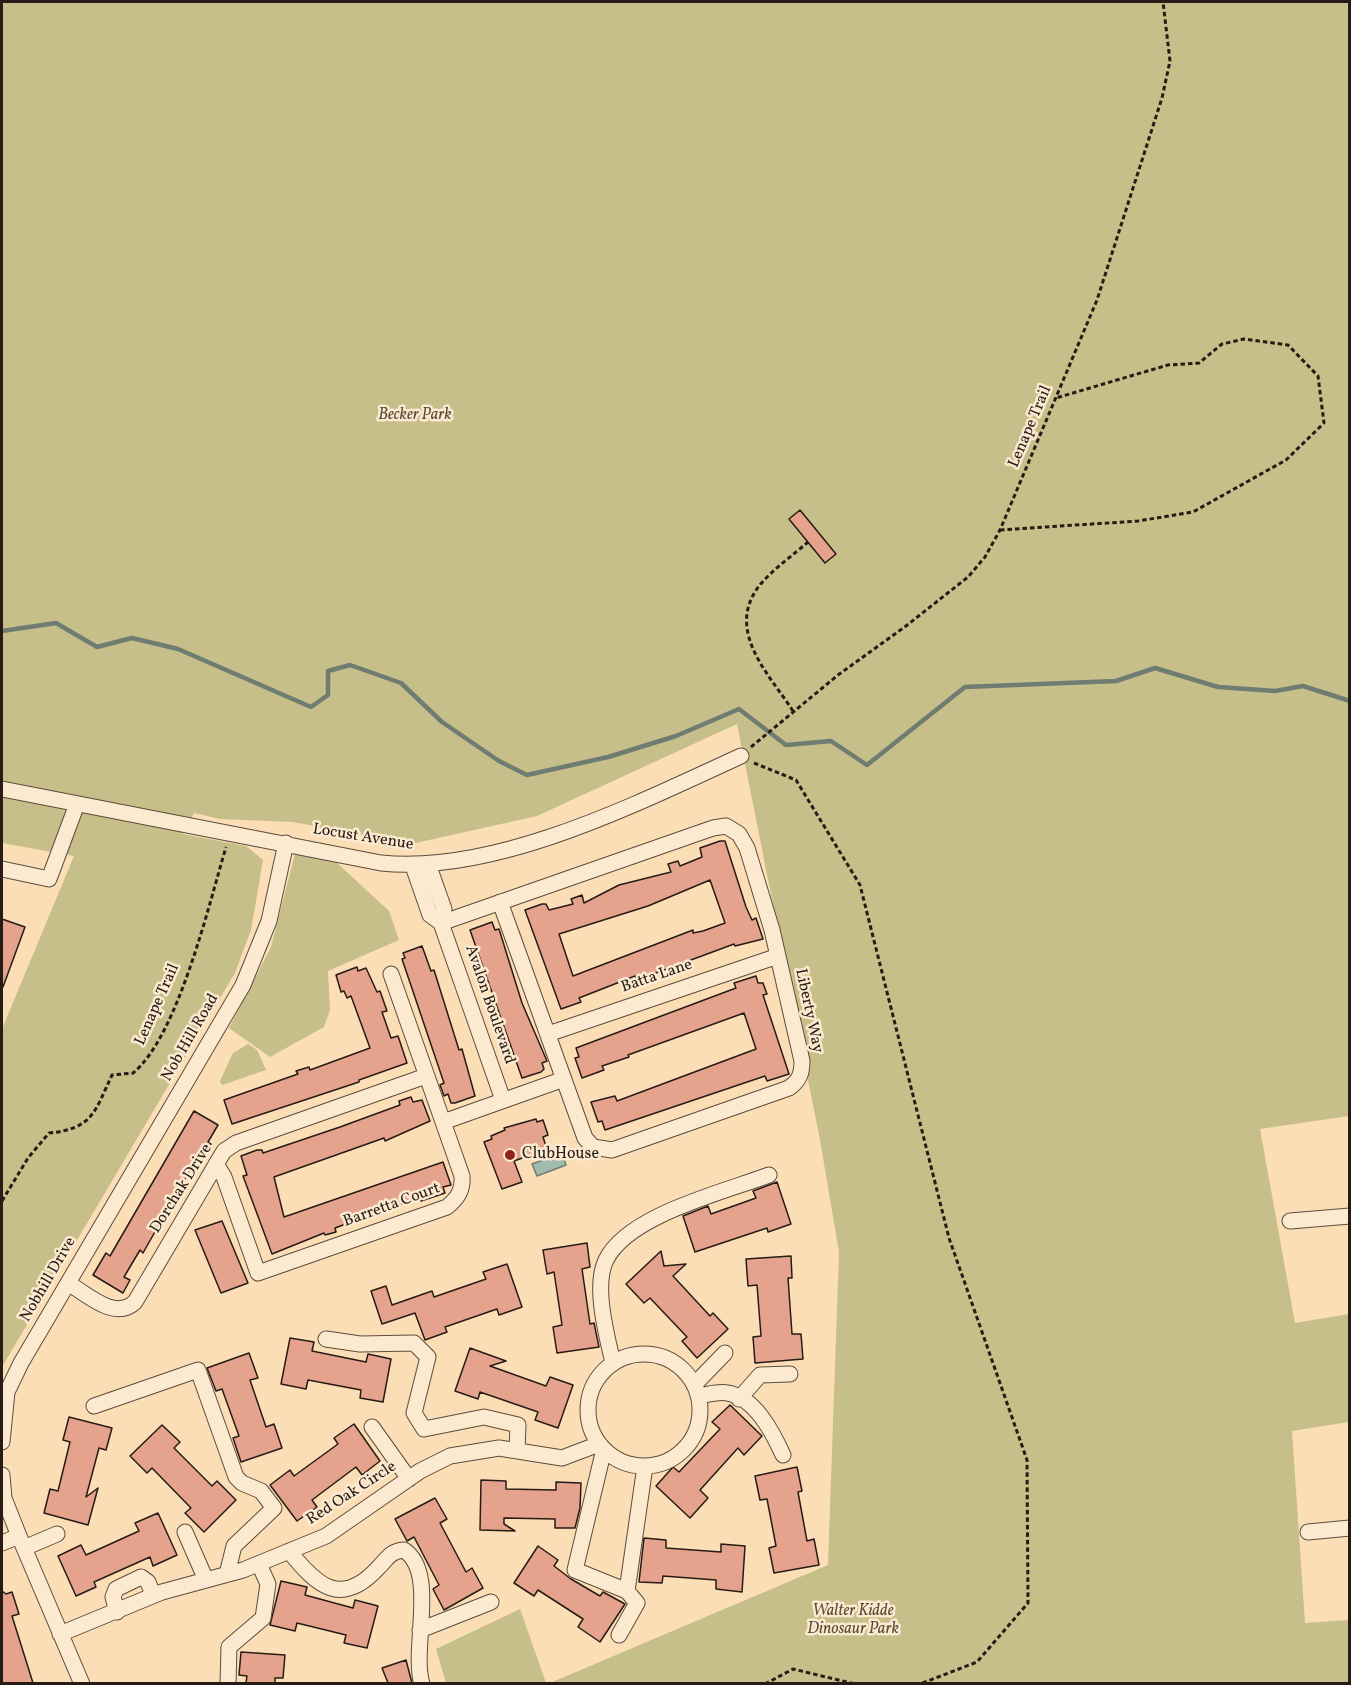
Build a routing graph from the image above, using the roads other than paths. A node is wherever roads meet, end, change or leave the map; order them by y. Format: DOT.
graph roads {
  1 [pos="739,757"];
  2 [pos="2,789"];
  3 [pos="77,804"];
  4 [pos="286,843"];
  5 [pos="421,865"];
  6 [pos="2,868"];
  7 [pos="500,902"];
  8 [pos="441,923"];
  9 [pos="778,956"];
  10 [pos="391,974"];
  11 [pos="548,1034"];
  12 [pos="426,1076"];
  13 [pos="564,1078"];
  14 [pos="503,1100"];
  15 [pos="443,1122"];
  16 [pos="216,1164"];
  17 [pos="769,1175"];
  18 [pos="1350,1216"];
  19 [pos="1290,1221"];
  20 [pos="94,1238"];
  21 [pos="68,1283"];
  22 [pos="326,1339"];
  23 [pos="725,1353"];
  24 [pos="613,1364"];
  25 [pos="790,1374"];
  26 [pos="696,1391"];
  27 [pos="739,1399"];
  28 [pos="94,1406"];
  29 [pos="372,1427"];
  30 [pos="2,1442"];
  31 [pos="602,1446"];
  32 [pos="517,1451"];
  33 [pos="783,1455"];
  34 [pos="645,1466"];
  35 [pos="2,1475"];
  36 [pos="409,1479"];
  37 [pos="1350,1528"];
  38 [pos="185,1532"];
  39 [pos="1308,1532"];
  40 [pos="57,1534"];
  41 [pos="21,1542"];
  42 [pos="2,1543"];
  43 [pos="289,1551"];
  44 [pos="259,1564"];
  45 [pos="227,1574"];
  46 [pos="206,1580"];
  47 [pos="627,1592"];
  48 [pos="153,1596"];
  49 [pos="491,1602"];
  50 [pos="117,1612"];
  51 [pos="420,1630"];
  52 [pos="60,1634"];
  53 [pos="619,1635"];
  54 [pos="82,1683"];
  55 [pos="228,1683"];
  56 [pos="422,1683"];
  1 -- 5 [label="street, Locust Avenue"];
  2 -- 3 [label="street, Locust Avenue"];
  3 -- 4 [label="street, Locust Avenue"];
  3 -- 6 [label="street"];
  4 -- 5 [label="street, Locust Avenue"];
  4 -- 20 [label="street, Nob Hill Road"];
  5 -- 8 [label="street, Avalon Boulevard"];
  7 -- 8 [label="street, Liberty Way"];
  7 -- 9 [label="street, Liberty Way"];
  7 -- 11 [label="street, Liberty Way"];
  8 -- 14 [label="street, Avalon Boulevard"];
  9 -- 11 [label="street, Batta Lane"];
  9 -- 13 [label="street, Liberty Way"];
  10 -- 12 [label="street, Barretta Court"];
  11 -- 13 [label="street, Liberty Way"];
  12 -- 15 [label="street, Barretta Court"];
  12 -- 16 [label="street, Dorchak Drive"];
  13 -- 14 [label="street"];
  14 -- 15 [label="street"];
  15 -- 16 [label="street, Barretta Court"];
  16 -- 21 [label="street, Dorchak Drive"];
  17 -- 24 [label="street"];
  18 -- 19 [label="street"];
  20 -- 21 [label="street, Nobhill Drive"];
  21 -- 30 [label="street, Nobhill Drive"];
  22 -- 32 [label="street"];
  23 -- 26 [label="street"];
  24 -- 26 [label="street"];
  24 -- 31 [label="street"];
  25 -- 27 [label="street"];
  26 -- 27 [label="street"];
  26 -- 34 [label="street"];
  27 -- 33 [label="street"];
  28 -- 45 [label="street"];
  29 -- 36 [label="street"];
  31 -- 32 [label="street, Red Oak Circle"];
  31 -- 34 [label="street"];
  31 -- 47 [label="street"];
  32 -- 36 [label="street, Red Oak Circle"];
  34 -- 47 [label="street"];
  35 -- 41 [label="street"];
  36 -- 43 [label="street, Red Oak Circle"];
  37 -- 39 [label="street"];
  38 -- 46 [label="street"];
  40 -- 41 [label="street"];
  41 -- 42 [label="street"];
  41 -- 52 [label="street"];
  43 -- 44 [label="street, Red Oak Circle"];
  43 -- 51 [label="street"];
  44 -- 45 [label="street, Red Oak Circle"];
  44 -- 55 [label="street"];
  45 -- 46 [label="street, Red Oak Circle"];
  46 -- 48 [label="street, Red Oak Circle"];
  47 -- 53 [label="street"];
  48 -- 50 [label="street, Red Oak Circle"];
  48 -- 50 [label="street"];
  49 -- 51 [label="street"];
  50 -- 52 [label="street, Red Oak Circle"];
  51 -- 56 [label="street"];
  52 -- 54 [label="street"];
}
